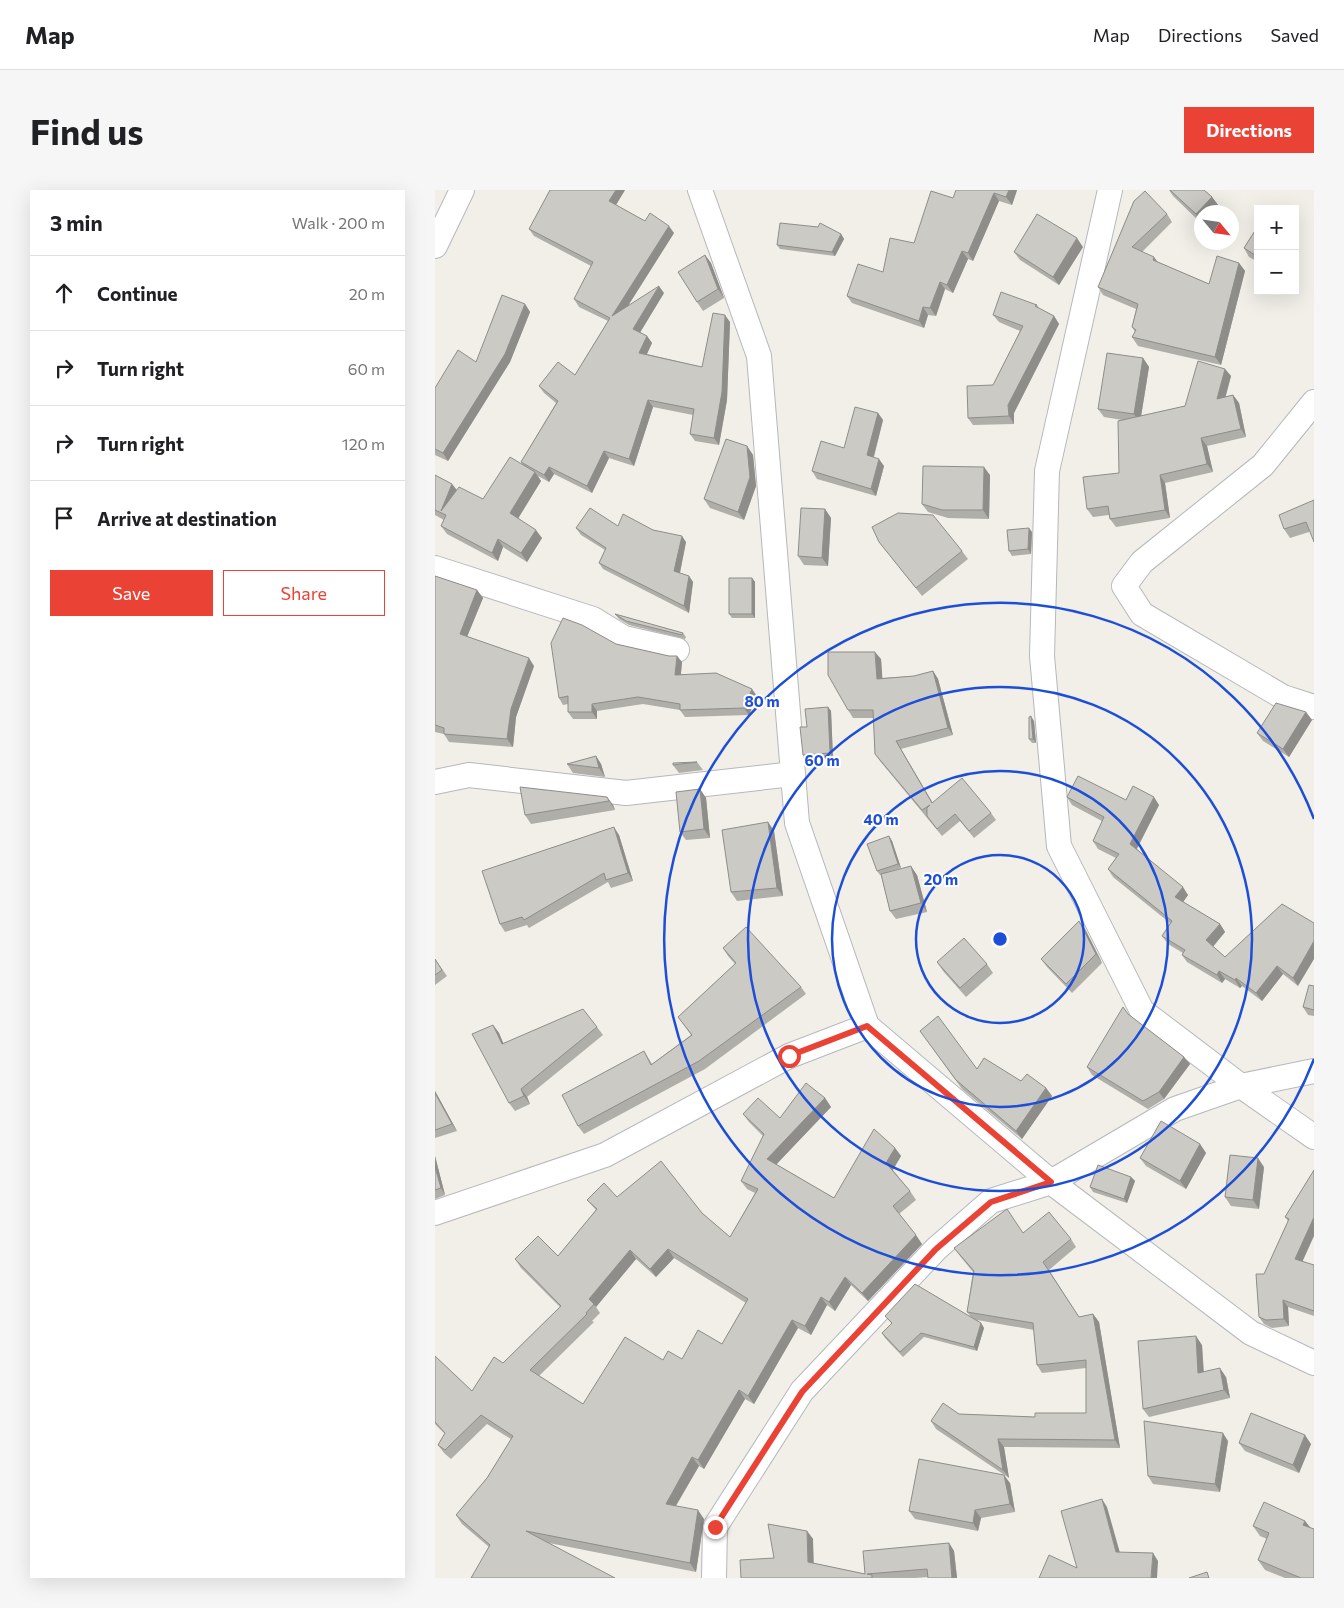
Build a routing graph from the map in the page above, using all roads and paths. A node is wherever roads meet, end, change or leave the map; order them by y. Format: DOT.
graph roads {
  1 [pos="462,190"];
  2 [pos="700,190"];
  3 [pos="1110,190"];
  4 [pos="435,246"];
  5 [pos="1314,402"];
  6 [pos="435,568"];
  7 [pos="677,650"];
  8 [pos="1314,707"];
  9 [pos="793,774"];
  10 [pos="435,782"];
  11 [pos="867,1026"];
  12 [pos="1314,1072"];
  13 [pos="1241,1086"];
  14 [pos="1314,1137"];
  15 [pos="1051,1182"];
  16 [pos="435,1213"];
  17 [pos="1314,1363"];
  18 [pos="715,1578"];
  1 -- 4 [label="street"];
  2 -- 9 [label="street"];
  3 -- 13 [label="street"];
  5 -- 8 [label="street"];
  6 -- 7 [label="street"];
  9 -- 10 [label="street"];
  9 -- 11 [label="street"];
  11 -- 15 [label="street"];
  11 -- 16 [label="street"];
  12 -- 13 [label="street"];
  13 -- 14 [label="street"];
  13 -- 15 [label="street"];
  15 -- 17 [label="street"];
  15 -- 18 [label="street"];
}
